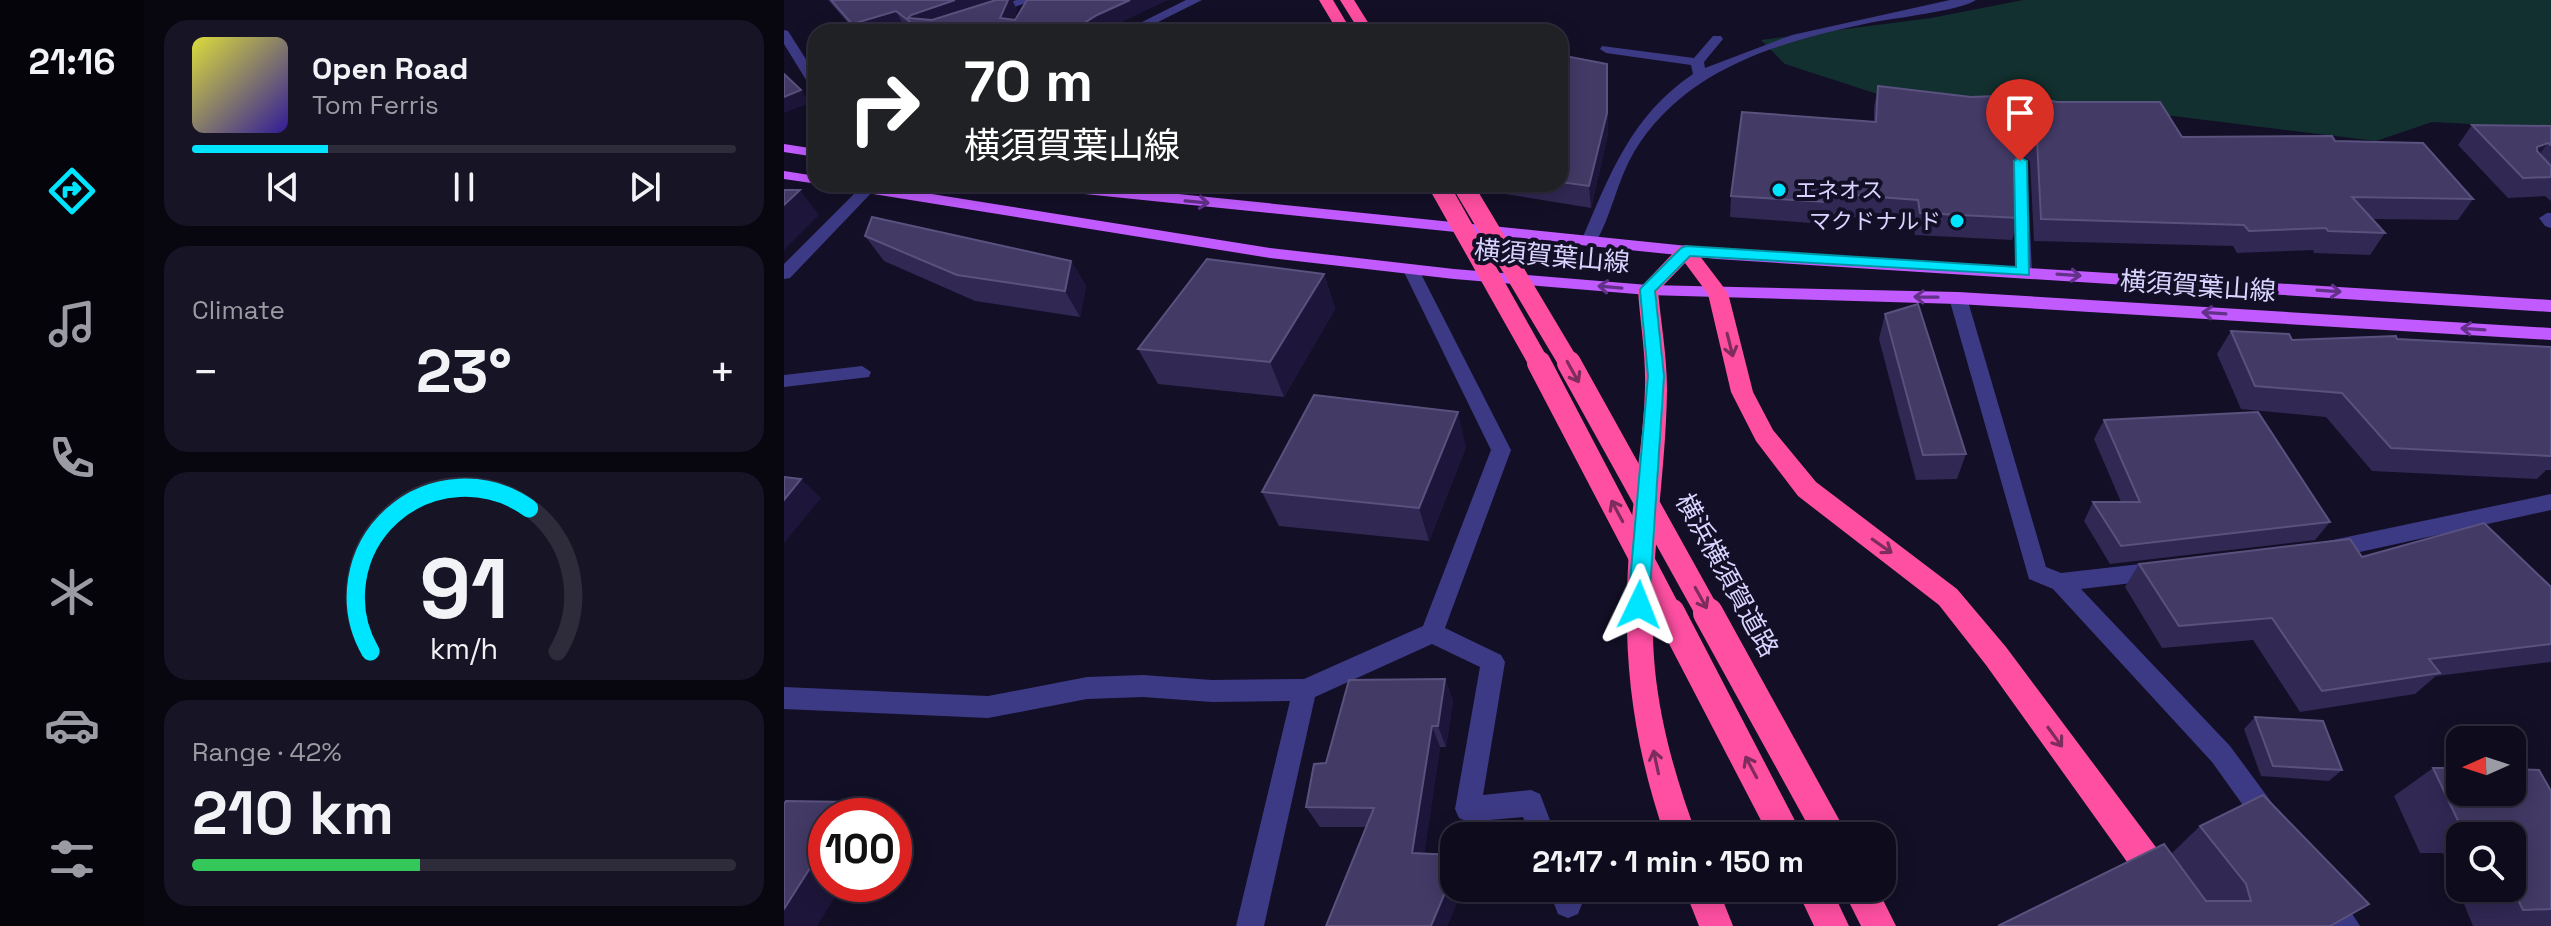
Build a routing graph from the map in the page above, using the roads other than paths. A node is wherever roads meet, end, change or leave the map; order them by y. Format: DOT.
graph roads {
  1 [pos="1196,0"];
  2 [pos="1326,0"];
  3 [pos="1347,0"];
  4 [pos="1970,0"];
  5 [pos="1030,7"];
  6 [pos="970,18"];
  7 [pos="1145,24"];
  8 [pos="1340,24"];
  9 [pos="1362,24"];
  10 [pos="784,34"];
  11 [pos="1717,39"];
  12 [pos="1606,49"];
  13 [pos="1698,69"];
  14 [pos="805,70"];
  15 [pos="784,148"];
  16 [pos="808,152"];
  17 [pos="2020,161"];
  18 [pos="784,175"];
  19 [pos="808,179"];
  20 [pos="864,192"];
  21 [pos="892,192"];
  22 [pos="1117,192"];
  23 [pos="1443,192"];
  24 [pos="1467,192"];
  25 [pos="1590,239"];
  26 [pos="1686,251"];
  27 [pos="1411,270"];
  28 [pos="2024,272"];
  29 [pos="784,274"];
  30 [pos="1648,290"];
  31 [pos="1718,293"];
  32 [pos="1958,298"];
  33 [pos="2551,306"];
  34 [pos="2551,334"];
  35 [pos="862,372"];
  36 [pos="784,381"];
  37 [pos="2550,506"];
  38 [pos="2302,553"];
  39 [pos="2182,568"];
  40 [pos="2061,582"];
  41 [pos="1432,633"];
  42 [pos="1305,690"];
  43 [pos="784,698"];
  44 [pos="1538,822"];
  45 [pos="1676,822"];
  46 [pos="1779,822"];
  47 [pos="1823,822"];
  48 [pos="2284,840"];
  49 [pos="2311,877"];
  50 [pos="1707,902"];
  51 [pos="1820,902"];
  52 [pos="1866,902"];
  53 [pos="1250,926"];
  54 [pos="1716,926"];
  55 [pos="1832,926"];
  56 [pos="1879,926"];
  57 [pos="2194,926"];
  58 [pos="2346,926"];
  1 -- 7 [label="street"];
  2 -- 8 [label="highway"];
  3 -- 9 [label="highway"];
  4 -- 13 [label="street"];
  5 -- 6 [label="street"];
  10 -- 14 [label="street"];
  11 -- 13 [label="street"];
  12 -- 13 [label="street"];
  13 -- 25 [label="street"];
  15 -- 16 [label="main road"];
  17 -- 28 [label="street"];
  18 -- 19 [label="main road"];
  20 -- 29 [label="street"];
  21 -- 27 [label="main road, 横須賀葉山線"];
  22 -- 25 [label="main road, 横須賀葉山線, one-way"];
  46 -- 23 [label="highway, one-way, bridge"];
  24 -- 47 [label="highway, 横浜横須賀道路, one-way, bridge"];
  25 -- 26 [label="main road, 横須賀葉山線"];
  26 -- 28 [label="main road, 横須賀葉山線"];
  26 -- 30 [label="highway"];
  26 -- 31 [label="highway"];
  30 -- 27 [label="main road, 横須賀葉山線, one-way"];
  27 -- 41 [label="street"];
  28 -- 33 [label="main road, 横須賀葉山線, one-way"];
  30 -- 31 [label="main road, 横須賀葉山線"];
  45 -- 30 [label="highway, one-way"];
  32 -- 31 [label="main road, 横須賀葉山線, one-way"];
  31 -- 57 [label="highway, one-way"];
  34 -- 32 [label="main road, 横須賀葉山線, one-way"];
  32 -- 40 [label="street"];
  35 -- 36 [label="street"];
  37 -- 38 [label="street"];
  39 -- 40 [label="street"];
  40 -- 48 [label="street"];
  41 -- 42 [label="street"];
  41 -- 44 [label="street"];
  42 -- 43 [label="street"];
  42 -- 53 [label="street"];
  49 -- 58 [label="street"];
  50 -- 54 [label="highway"];
  51 -- 55 [label="highway"];
  52 -- 56 [label="highway"];
}
